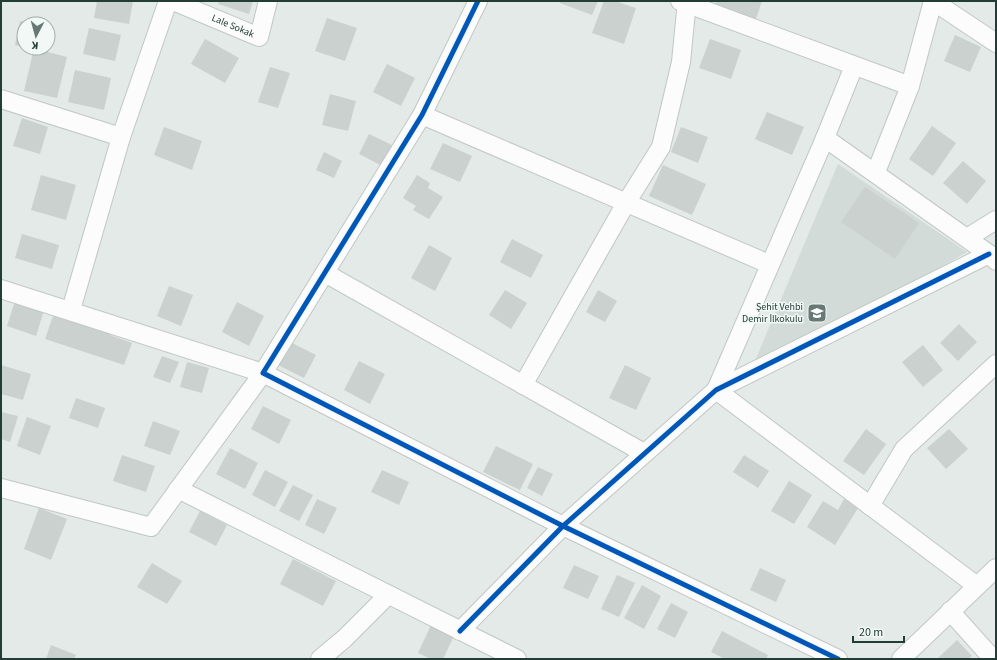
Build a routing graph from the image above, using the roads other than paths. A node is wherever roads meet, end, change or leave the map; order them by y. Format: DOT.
graph roads {
  1 [pos="168,1"];
  2 [pos="173,1"];
  3 [pos="268,1"];
  4 [pos="478,1"];
  5 [pos="933,1"];
  6 [pos="684,2"];
  7 [pos="996,43"];
  8 [pos="854,66"];
  9 [pos="910,86"];
  10 [pos="1,99"];
  11 [pos="422,115"];
  12 [pos="121,137"];
  13 [pos="825,138"];
  14 [pos="876,172"];
  15 [pos="626,202"];
  16 [pos="996,220"];
  17 [pos="967,238"];
  18 [pos="992,257"];
  19 [pos="769,264"];
  20 [pos="325,273"];
  21 [pos="1,289"];
  22 [pos="71,310"];
  23 [pos="996,364"];
  24 [pos="263,373"];
  25 [pos="523,385"];
  26 [pos="716,390"];
  27 [pos="644,453"];
  28 [pos="1,488"];
  29 [pos="178,489"];
  30 [pos="870,506"];
  31 [pos="563,526"];
  32 [pos="996,568"];
  33 [pos="977,586"];
  34 [pos="388,595"];
  35 [pos="950,611"];
  36 [pos="460,631"];
  37 [pos="320,659"];
  38 [pos="517,659"];
  39 [pos="838,659"];
  40 [pos="901,659"];
  41 [pos="993,659"];
  1 -- 12 [label="street"];
  2 -- 3 [label="street, Lale Sokak"];
  4 -- 11 [label="street"];
  5 -- 7 [label="street"];
  5 -- 9 [label="street"];
  6 -- 8 [label="street"];
  6 -- 15 [label="street"];
  8 -- 9 [label="street"];
  8 -- 13 [label="street"];
  9 -- 14 [label="street"];
  10 -- 12 [label="street"];
  11 -- 15 [label="street"];
  11 -- 20 [label="street"];
  12 -- 22 [label="street"];
  13 -- 14 [label="street"];
  13 -- 19 [label="street"];
  14 -- 17 [label="street"];
  15 -- 19 [label="street"];
  15 -- 25 [label="street"];
  16 -- 17 [label="street"];
  17 -- 18 [label="street"];
  18 -- 26 [label="street"];
  19 -- 26 [label="street"];
  20 -- 24 [label="street"];
  20 -- 25 [label="street"];
  21 -- 22 [label="street"];
  22 -- 24 [label="street"];
  23 -- 30 [label="street"];
  24 -- 29 [label="street"];
  24 -- 31 [label="street"];
  25 -- 27 [label="street"];
  26 -- 27 [label="street"];
  26 -- 30 [label="street"];
  27 -- 31 [label="street"];
  28 -- 29 [label="street"];
  29 -- 34 [label="street"];
  30 -- 33 [label="street"];
  31 -- 36 [label="street"];
  31 -- 39 [label="street"];
  32 -- 33 [label="street"];
  33 -- 35 [label="street"];
  34 -- 36 [label="street"];
  34 -- 37 [label="street"];
  35 -- 40 [label="street"];
  35 -- 41 [label="street"];
  36 -- 38 [label="street"];
}
